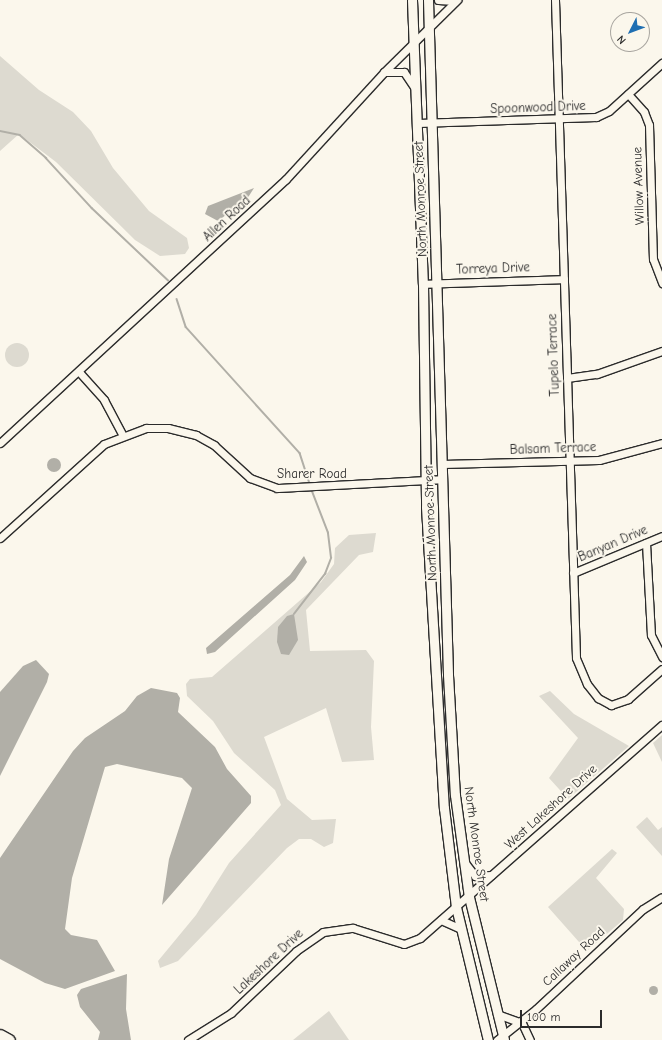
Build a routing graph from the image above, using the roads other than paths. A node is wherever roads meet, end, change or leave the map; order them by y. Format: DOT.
graph roads {
  1 [pos="412,0"];
  2 [pos="428,0"];
  3 [pos="438,0"];
  4 [pos="457,0"];
  5 [pos="555,0"];
  6 [pos="428,27"];
  7 [pos="414,41"];
  8 [pos="662,63"];
  9 [pos="384,72"];
  10 [pos="416,94"];
  11 [pos="628,94"];
  12 [pos="560,119"];
  13 [pos="418,123"];
  14 [pos="431,123"];
  15 [pos="434,201"];
  16 [pos="421,202"];
  17 [pos="564,279"];
  18 [pos="438,283"];
  19 [pos="662,283"];
  20 [pos="424,284"];
  21 [pos="662,351"];
  22 [pos="80,373"];
  23 [pos="567,378"];
  24 [pos="440,390"];
  25 [pos="424,392"];
  26 [pos="122,434"];
  27 [pos="0,443"];
  28 [pos="662,443"];
  29 [pos="569,460"];
  30 [pos="442,464"];
  31 [pos="442,479"];
  32 [pos="425,482"];
  33 [pos="662,536"];
  34 [pos="0,538"];
  35 [pos="646,543"];
  36 [pos="573,573"];
  37 [pos="431,577"];
  38 [pos="445,578"];
  39 [pos="432,591"];
  40 [pos="446,594"];
  41 [pos="662,657"];
  42 [pos="662,669"];
  43 [pos="434,675"];
  44 [pos="448,675"];
  45 [pos="448,685"];
  46 [pos="435,686"];
  47 [pos="662,725"];
  48 [pos="442,793"];
  49 [pos="455,795"];
  50 [pos="463,857"];
  51 [pos="493,875"];
  52 [pos="469,896"];
  53 [pos="662,897"];
  54 [pos="456,907"];
  55 [pos="441,920"];
  56 [pos="461,929"];
  57 [pos="497,1014"];
  58 [pos="520,1022"];
  59 [pos="0,1035"];
  60 [pos="501,1039"];
  61 [pos="9,1040"];
  62 [pos="188,1040"];
  63 [pos="488,1040"];
  64 [pos="530,1040"];
  1 -- 7 [label="main road, North Monroe Street"];
  2 -- 6 [label="main road, North Monroe Street"];
  3 -- 4 [label="street"];
  4 -- 6 [label="street, Allen Road"];
  5 -- 12 [label="street, Tupelo Terrace"];
  6 -- 7 [label="street, Allen Road"];
  6 -- 14 [label="main road, North Monroe Street"];
  7 -- 9 [label="street, Allen Road"];
  7 -- 10 [label="main road, North Monroe Street"];
  8 -- 11 [label="street, Spoonwood Drive"];
  9 -- 10 [label="street"];
  9 -- 22 [label="street, Allen Road"];
  10 -- 13 [label="main road, North Monroe Street"];
  11 -- 12 [label="street, Spoonwood Drive"];
  11 -- 19 [label="street, Willow Avenue"];
  12 -- 14 [label="street, Spoonwood Drive"];
  12 -- 17 [label="street, Tupelo Terrace"];
  13 -- 14 [label="street, Spoonwood Drive"];
  13 -- 16 [label="main road, North Monroe Street"];
  14 -- 15 [label="main road, North Monroe Street"];
  15 -- 16 [label="main road"];
  15 -- 18 [label="main road, North Monroe Street"];
  16 -- 20 [label="main road, North Monroe Street"];
  17 -- 18 [label="street, Torreya Drive"];
  17 -- 23 [label="street, Tupelo Terrace"];
  18 -- 20 [label="street, Torreya Drive"];
  18 -- 24 [label="main road, North Monroe Street"];
  20 -- 25 [label="main road, North Monroe Street"];
  21 -- 23 [label="street"];
  22 -- 26 [label="street"];
  22 -- 27 [label="street, Allen Road"];
  23 -- 29 [label="street, Tupelo Terrace"];
  24 -- 25 [label="main road"];
  24 -- 30 [label="main road, North Monroe Street"];
  25 -- 32 [label="main road, North Monroe Street"];
  26 -- 32 [label="street, Sharer Road"];
  26 -- 34 [label="street, Sharer Road"];
  28 -- 29 [label="street, Balsam Terrace"];
  29 -- 30 [label="street, Balsam Terrace"];
  29 -- 36 [label="street, Tupelo Terrace"];
  30 -- 31 [label="main road, North Monroe Street"];
  31 -- 32 [label="street, Sharer Road"];
  31 -- 38 [label="main road, North Monroe Street"];
  32 -- 37 [label="main road, North Monroe Street"];
  33 -- 35 [label="street, Banyan Drive"];
  35 -- 36 [label="street, Banyan Drive"];
  35 -- 41 [label="street"];
  36 -- 42 [label="street, Tupelo Terrace"];
  37 -- 38 [label="main road"];
  37 -- 39 [label="main road, North Monroe Street"];
  38 -- 40 [label="main road, North Monroe Street"];
  39 -- 40 [label="main road"];
  39 -- 43 [label="main road, North Monroe Street"];
  40 -- 44 [label="main road, North Monroe Street"];
  43 -- 44 [label="main road"];
  43 -- 46 [label="main road, North Monroe Street"];
  44 -- 45 [label="main road, North Monroe Street"];
  45 -- 46 [label="main road"];
  45 -- 49 [label="main road, North Monroe Street"];
  46 -- 48 [label="main road, North Monroe Street"];
  47 -- 51 [label="street, West Lakeshore Drive"];
  48 -- 49 [label="main road"];
  48 -- 54 [label="main road, North Monroe Street"];
  49 -- 50 [label="main road, North Monroe Street"];
  50 -- 51 [label="street"];
  50 -- 52 [label="main road, North Monroe Street"];
  51 -- 52 [label="street, West Lakeshore Drive"];
  52 -- 54 [label="street, West Lakeshore Drive"];
  52 -- 57 [label="main road, North Monroe Street"];
  53 -- 58 [label="street, Callaway Road"];
  54 -- 55 [label="street, Lakeshore Drive"];
  54 -- 56 [label="main road, North Monroe Street"];
  55 -- 56 [label="street"];
  55 -- 62 [label="street, Lakeshore Drive"];
  56 -- 63 [label="main road, North Monroe Street"];
  57 -- 58 [label="street"];
  57 -- 60 [label="main road, North Monroe Street"];
  58 -- 60 [label="street, Callaway Road"];
  58 -- 64 [label="street"];
  59 -- 61 [label="highway"];
}
